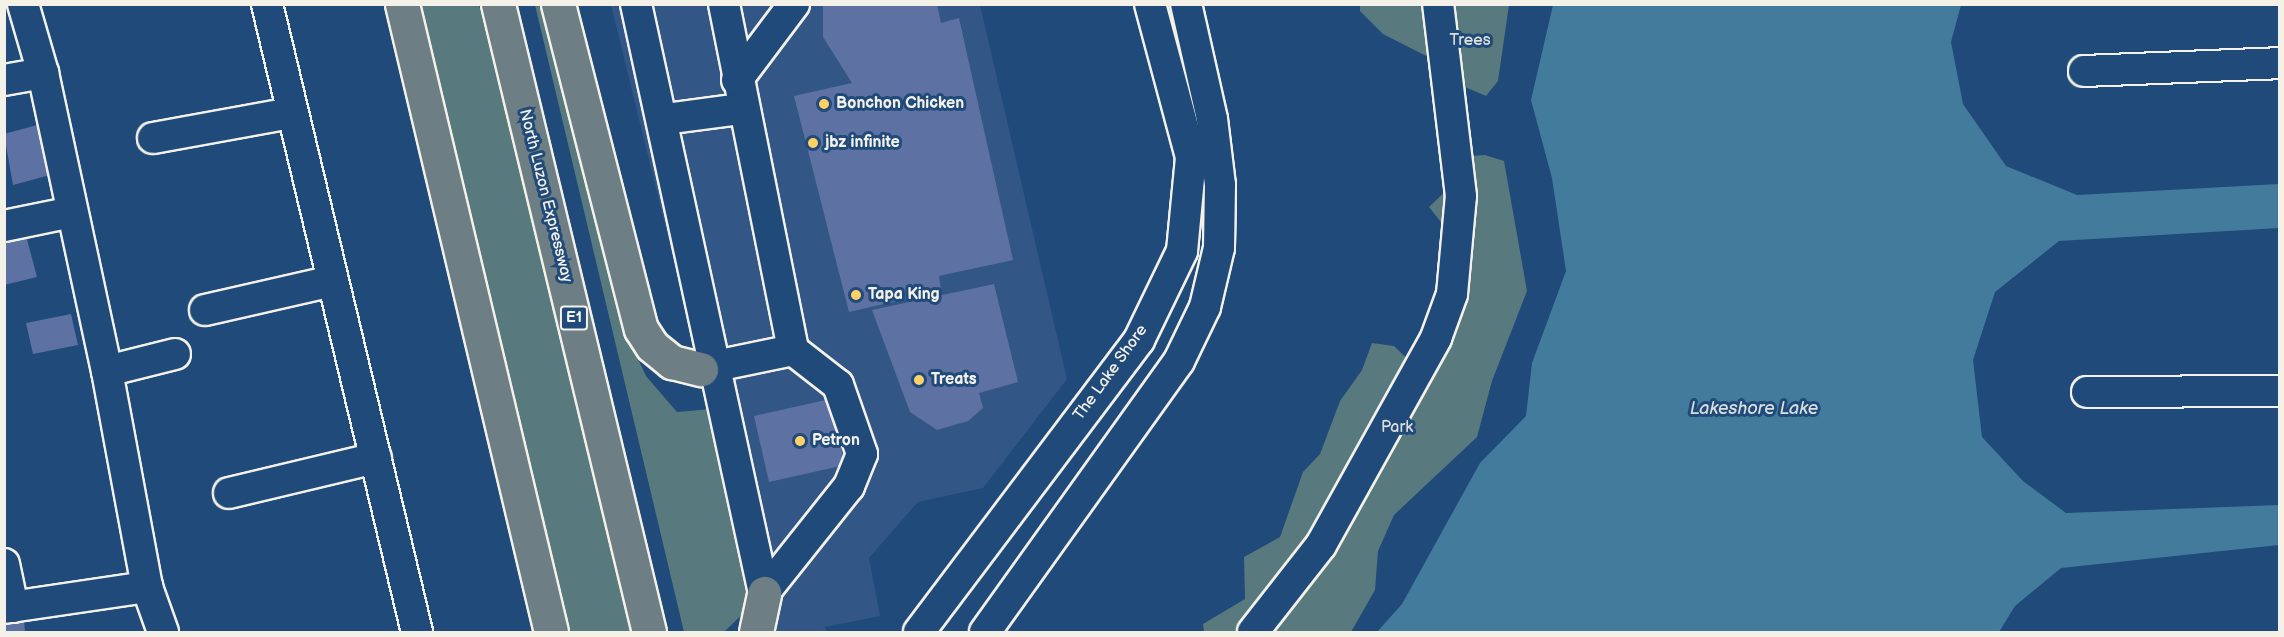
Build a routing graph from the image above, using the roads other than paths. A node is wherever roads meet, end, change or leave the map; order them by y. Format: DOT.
graph roads {
  1 [pos="23,4"];
  2 [pos="267,4"];
  3 [pos="402,4"];
  4 [pos="498,4"];
  5 [pos="558,4"];
  6 [pos="636,4"];
  7 [pos="724,4"];
  8 [pos="794,4"];
  9 [pos="1150,4"];
  10 [pos="1186,4"];
  11 [pos="1438,4"];
  12 [pos="2280,63"];
  13 [pos="2084,71"];
  14 [pos="43,72"];
  15 [pos="4,80"];
  16 [pos="739,94"];
  17 [pos="290,113"];
  18 [pos="665,119"];
  19 [pos="153,138"];
  20 [pos="72,212"];
  21 [pos="4,226"];
  22 [pos="333,281"];
  23 [pos="205,310"];
  24 [pos="793,350"];
  25 [pos="175,354"];
  26 [pos="709,369"];
  27 [pos="107,371"];
  28 [pos="2280,391"];
  29 [pos="2087,392"];
  30 [pos="1049,456"];
  31 [pos="376,458"];
  32 [pos="1090,486"];
  33 [pos="229,493"];
  34 [pos="4,564"];
  35 [pos="147,587"];
  36 [pos="764,593"];
  37 [pos="9,608"];
  38 [pos="163,633"];
  39 [pos="417,633"];
  40 [pos="551,633"];
  41 [pos="649,633"];
  42 [pos="756,633"];
  43 [pos="919,633"];
  44 [pos="985,633"];
  45 [pos="1253,633"];
  1 -- 14 [label="street"];
  2 -- 17 [label="street"];
  3 -- 40 [label="highway"];
  4 -- 41 [label="highway, North Luzon Expressway / E1"];
  5 -- 26 [label="highway"];
  6 -- 18 [label="street"];
  7 -- 16 [label="street"];
  8 -- 16 [label="street"];
  9 -- 30 [label="street, The Lake Shore"];
  10 -- 32 [label="street"];
  11 -- 45 [label="street"];
  12 -- 13 [label="street"];
  14 -- 15 [label="street"];
  14 -- 20 [label="street"];
  16 -- 18 [label="street"];
  16 -- 24 [label="street"];
  17 -- 19 [label="street"];
  17 -- 22 [label="street"];
  18 -- 26 [label="street"];
  20 -- 21 [label="street"];
  20 -- 27 [label="street"];
  22 -- 23 [label="street"];
  22 -- 31 [label="street"];
  24 -- 26 [label="street"];
  24 -- 36 [label="street"];
  25 -- 27 [label="street"];
  26 -- 36 [label="street"];
  27 -- 35 [label="street"];
  28 -- 29 [label="street"];
  30 -- 32 [label="street"];
  30 -- 43 [label="street, The Lake Shore"];
  31 -- 33 [label="street"];
  31 -- 39 [label="street"];
  32 -- 44 [label="street"];
  34 -- 37 [label="street"];
  35 -- 37 [label="street"];
  35 -- 38 [label="street"];
  36 -- 42 [label="highway"];
}
